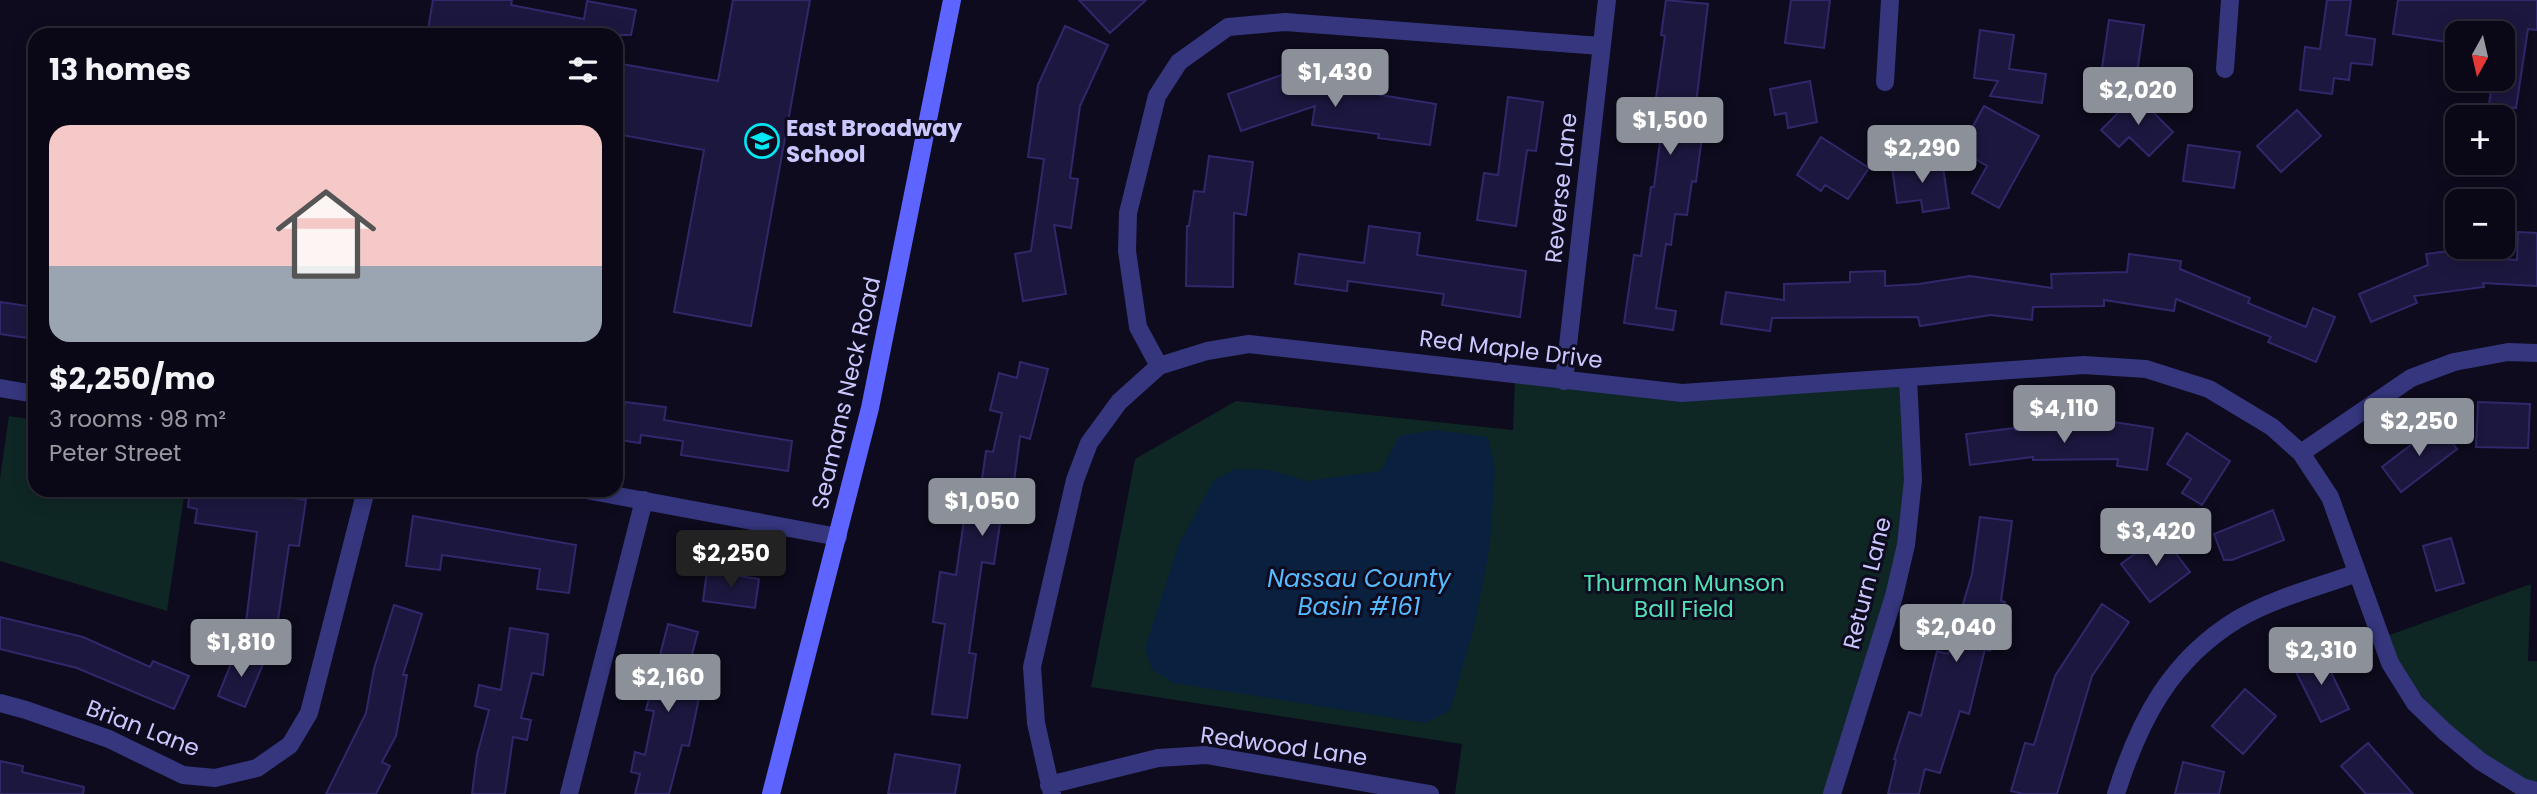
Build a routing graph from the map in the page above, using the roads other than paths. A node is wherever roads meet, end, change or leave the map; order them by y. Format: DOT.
graph roads {
  1 [pos="951,0"];
  2 [pos="1607,0"];
  3 [pos="1890,0"];
  4 [pos="2230,0"];
  5 [pos="1601,46"];
  6 [pos="2225,69"];
  7 [pos="1885,82"];
  8 [pos="2537,353"];
  9 [pos="1159,366"];
  10 [pos="1908,378"];
  11 [pos="1564,381"];
  12 [pos="0,388"];
  13 [pos="28,393"];
  14 [pos="2301,453"];
  15 [pos="623,496"];
  16 [pos="364,497"];
  17 [pos="644,500"];
  18 [pos="838,537"];
  19 [pos="2357,573"];
  20 [pos="0,704"];
  21 [pos="1050,789"];
  22 [pos="2537,791"];
  23 [pos="1419,793"];
  24 [pos="569,794"];
  25 [pos="771,794"];
  26 [pos="1832,794"];
  27 [pos="2116,794"];
  1 -- 18 [label="main road, Seamans Neck Road"];
  2 -- 5 [label="street, Reverse Lane"];
  3 -- 7 [label="street"];
  4 -- 6 [label="street"];
  5 -- 9 [label="street"];
  5 -- 11 [label="street, Reverse Lane"];
  8 -- 14 [label="street"];
  9 -- 11 [label="street, Red Maple Drive"];
  9 -- 21 [label="street, Red Maple Drive"];
  10 -- 11 [label="street, Red Maple Drive"];
  10 -- 14 [label="street, Red Maple Drive"];
  10 -- 26 [label="street, Return Lane"];
  12 -- 13 [label="street"];
  14 -- 19 [label="street, Red Maple Drive"];
  15 -- 17 [label="street"];
  16 -- 20 [label="street, Brian Lane"];
  17 -- 18 [label="street"];
  17 -- 24 [label="street"];
  18 -- 25 [label="main road, Seamans Neck Road"];
  19 -- 22 [label="street, Red Maple Drive"];
  19 -- 27 [label="street"];
  21 -- 23 [label="street, Redwood Lane"];
}
